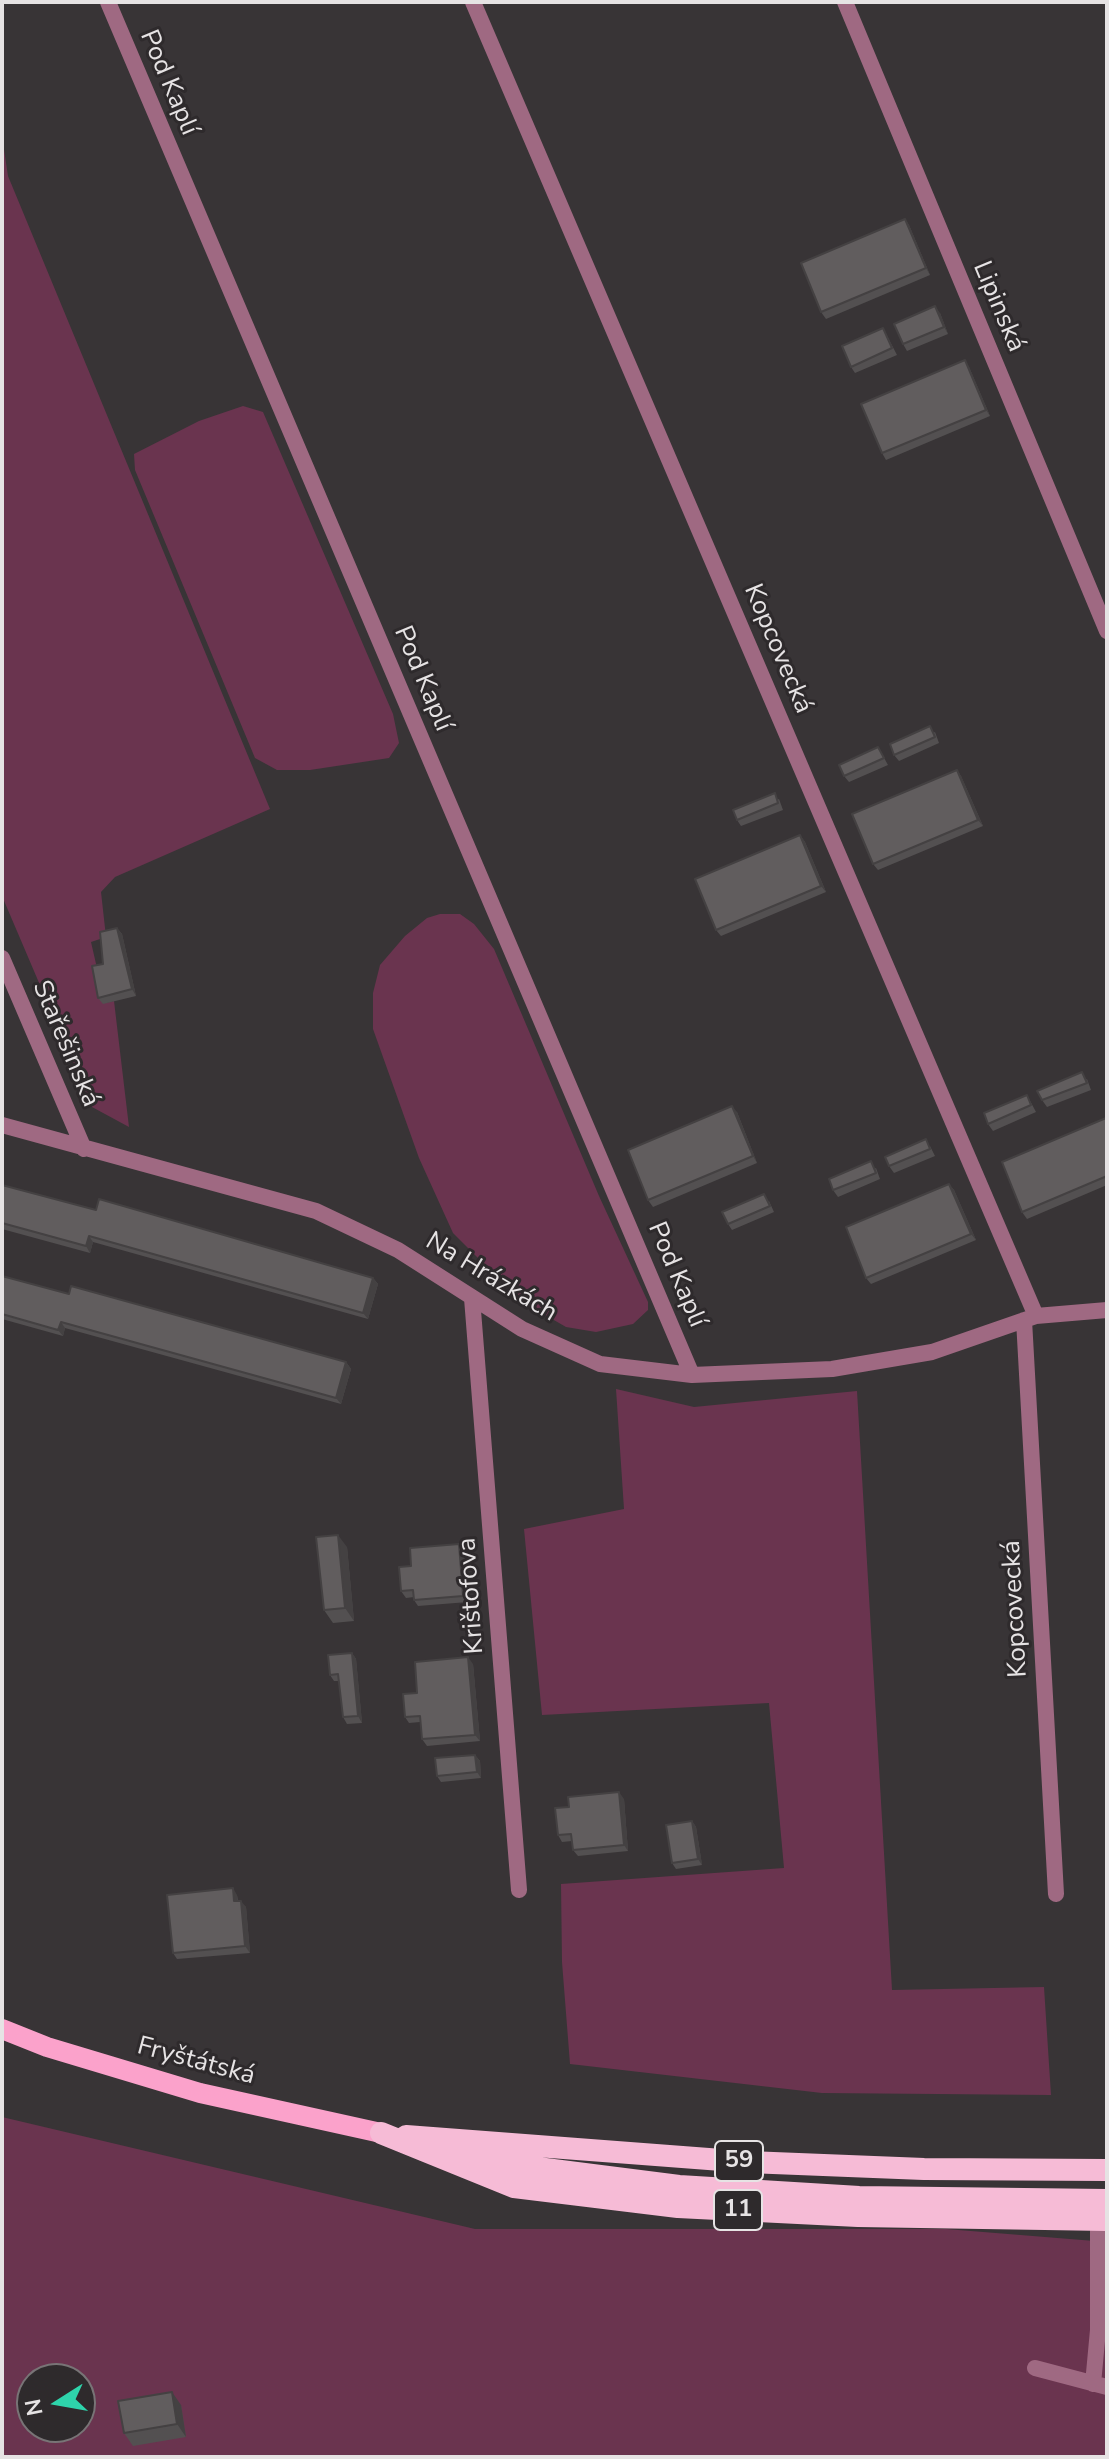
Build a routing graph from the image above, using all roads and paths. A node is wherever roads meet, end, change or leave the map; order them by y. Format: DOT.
graph roads {
  1 [pos="108,2"];
  2 [pos="473,2"];
  3 [pos="845,2"];
  4 [pos="1107,631"];
  5 [pos="2,958"];
  6 [pos="2,1125"];
  7 [pos="84,1149"];
  8 [pos="472,1298"];
  9 [pos="1107,1310"];
  10 [pos="1030,1318"];
  11 [pos="692,1375"];
  12 [pos="519,1890"];
  13 [pos="1056,1894"];
  14 [pos="2,2029"];
  15 [pos="381,2133"];
  16 [pos="1104,2170"];
  17 [pos="1104,2213"];
  18 [pos="1035,2368"];
  19 [pos="1100,2386"];
  1 -- 11 [label="street, Pod Kaplí"];
  2 -- 10 [label="street, Kopcovecká"];
  3 -- 4 [label="street, Lipinská"];
  5 -- 7 [label="street, Stařešinská"];
  6 -- 7 [label="street, Na Hrázkách"];
  7 -- 8 [label="street, Na Hrázkách"];
  8 -- 11 [label="street, Na Hrázkách"];
  8 -- 12 [label="street, Krištofova"];
  9 -- 10 [label="street, Na Hrázkách"];
  10 -- 11 [label="street, Na Hrázkách"];
  10 -- 13 [label="street, Kopcovecká"];
  14 -- 15 [label="main road, Fryštátská / 59"];
  15 -- 16 [label="highway, 59"];
  15 -- 17 [label="highway, 11"];
  17 -- 19 [label="street"];
  18 -- 19 [label="street"];
}
